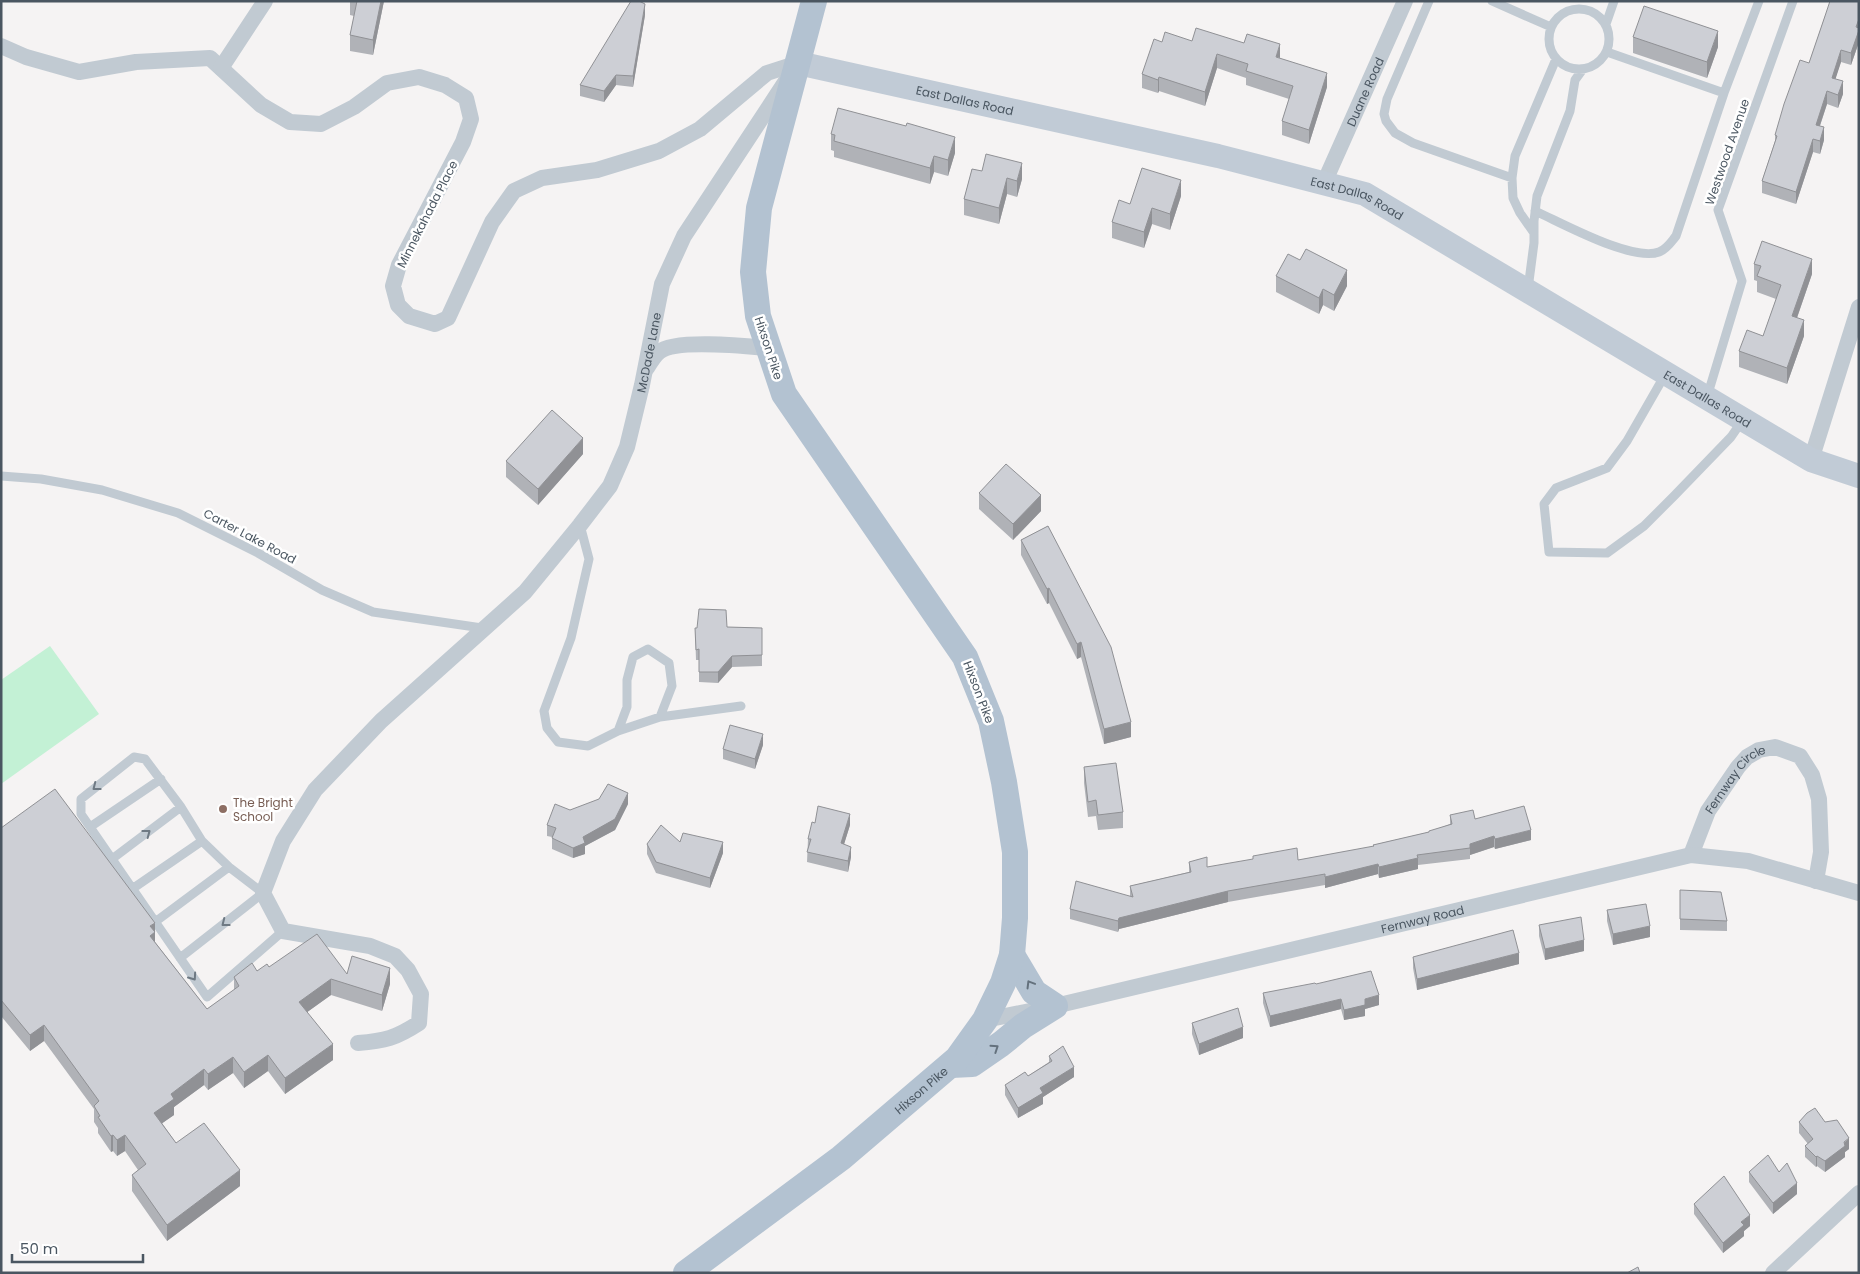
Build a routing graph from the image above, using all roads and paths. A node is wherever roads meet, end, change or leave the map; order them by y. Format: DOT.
graph roads {
  1 [pos="265,1"];
  2 [pos="814,1"];
  3 [pos="1405,1"];
  4 [pos="1429,1"];
  5 [pos="1492,1"];
  6 [pos="1614,1"];
  7 [pos="1759,1"];
  8 [pos="1793,1"];
  9 [pos="1575,5"];
  10 [pos="1606,24"];
  11 [pos="1551,27"];
  12 [pos="1,46"];
  13 [pos="1607,52"];
  14 [pos="1556,59"];
  15 [pos="798,63"];
  16 [pos="221,68"];
  17 [pos="1583,69"];
  18 [pos="1724,93"];
  19 [pos="1512,178"];
  20 [pos="1324,183"];
  21 [pos="1535,211"];
  22 [pos="1534,233"];
  23 [pos="1527,290"];
  24 [pos="1859,307"];
  25 [pos="768,348"];
  26 [pos="644,371"];
  27 [pos="1666,373"];
  28 [pos="1707,397"];
  29 [pos="1743,419"];
  30 [pos="1811,460"];
  31 [pos="1,476"];
  32 [pos="1859,476"];
  33 [pos="580,526"];
  34 [pos="482,628"];
  35 [pos="741,706"];
  36 [pos="660,717"];
  37 [pos="618,731"];
  38 [pos="160,779"];
  39 [pos="181,807"];
  40 [pos="90,827"];
  41 [pos="202,841"];
  42 [pos="1691,855"];
  43 [pos="112,859"];
  44 [pos="229,867"];
  45 [pos="1816,881"];
  46 [pos="132,889"];
  47 [pos="263,893"];
  48 [pos="1859,893"];
  49 [pos="155,922"];
  50 [pos="283,931"];
  51 [pos="1012,955"];
  52 [pos="180,958"];
  53 [pos="1055,1006"];
  54 [pos="985,1020"];
  55 [pos="358,1043"];
  56 [pos="951,1064"];
  57 [pos="1859,1193"];
  58 [pos="686,1273"];
  59 [pos="1773,1273"];
  1 -- 16 [label="street"];
  2 -- 15 [label="main road, Hixson Pike"];
  3 -- 20 [label="street, Duane Road"];
  4 -- 19 [label="lane"];
  5 -- 11 [label="lane"];
  6 -- 10 [label="lane"];
  7 -- 18 [label="lane"];
  8 -- 28 [label="lane, Westwood Avenue"];
  9 -- 10 [label="lane"];
  9 -- 11 [label="lane"];
  10 -- 13 [label="lane"];
  11 -- 14 [label="lane"];
  12 -- 16 [label="street, Minnekahada Place"];
  13 -- 17 [label="lane"];
  13 -- 18 [label="lane"];
  14 -- 17 [label="lane"];
  14 -- 19 [label="lane"];
  15 -- 16 [label="street, Minnekahada Place"];
  15 -- 20 [label="street, East Dallas Road"];
  15 -- 25 [label="main road, Hixson Pike"];
  15 -- 26 [label="street, McDade Lane"];
  17 -- 21 [label="lane"];
  18 -- 21 [label="lane"];
  19 -- 22 [label="lane"];
  20 -- 23 [label="street, East Dallas Road"];
  21 -- 22 [label="lane"];
  22 -- 23 [label="lane"];
  23 -- 27 [label="street, East Dallas Road"];
  24 -- 30 [label="street"];
  25 -- 26 [label="street"];
  25 -- 51 [label="main road, Hixson Pike"];
  26 -- 33 [label="street, McDade Lane"];
  27 -- 28 [label="street, East Dallas Road"];
  27 -- 29 [label="lane"];
  28 -- 29 [label="street, East Dallas Road"];
  29 -- 30 [label="street, East Dallas Road"];
  30 -- 32 [label="street, East Dallas Road"];
  31 -- 34 [label="lane, Carter Lake Road"];
  33 -- 34 [label="street, McDade Lane"];
  33 -- 37 [label="lane"];
  34 -- 47 [label="street, McDade Lane"];
  35 -- 36 [label="lane"];
  36 -- 37 [label="lane"];
  36 -- 37 [label="lane"];
  38 -- 39 [label="lane"];
  38 -- 40 [label="lane"];
  38 -- 40 [label="lane, one-way"];
  39 -- 41 [label="lane"];
  43 -- 39 [label="lane, one-way"];
  40 -- 43 [label="lane"];
  41 -- 44 [label="lane"];
  41 -- 46 [label="lane"];
  42 -- 45 [label="street, Fernway Road"];
  42 -- 45 [label="street, Fernway Circle"];
  42 -- 53 [label="street, Fernway Road"];
  43 -- 46 [label="lane"];
  44 -- 47 [label="lane"];
  44 -- 49 [label="lane"];
  45 -- 48 [label="street, Fernway Road"];
  46 -- 49 [label="lane"];
  47 -- 50 [label="street"];
  47 -- 52 [label="lane, one-way"];
  49 -- 52 [label="lane"];
  52 -- 50 [label="lane, one-way"];
  50 -- 55 [label="street"];
  53 -- 51 [label="main road, one-way"];
  51 -- 54 [label="main road, Hixson Pike"];
  53 -- 54 [label="street, Fernway Road"];
  56 -- 53 [label="main road, one-way"];
  54 -- 56 [label="main road, Hixson Pike"];
  56 -- 58 [label="main road, Hixson Pike"];
  57 -- 59 [label="street"];
}
